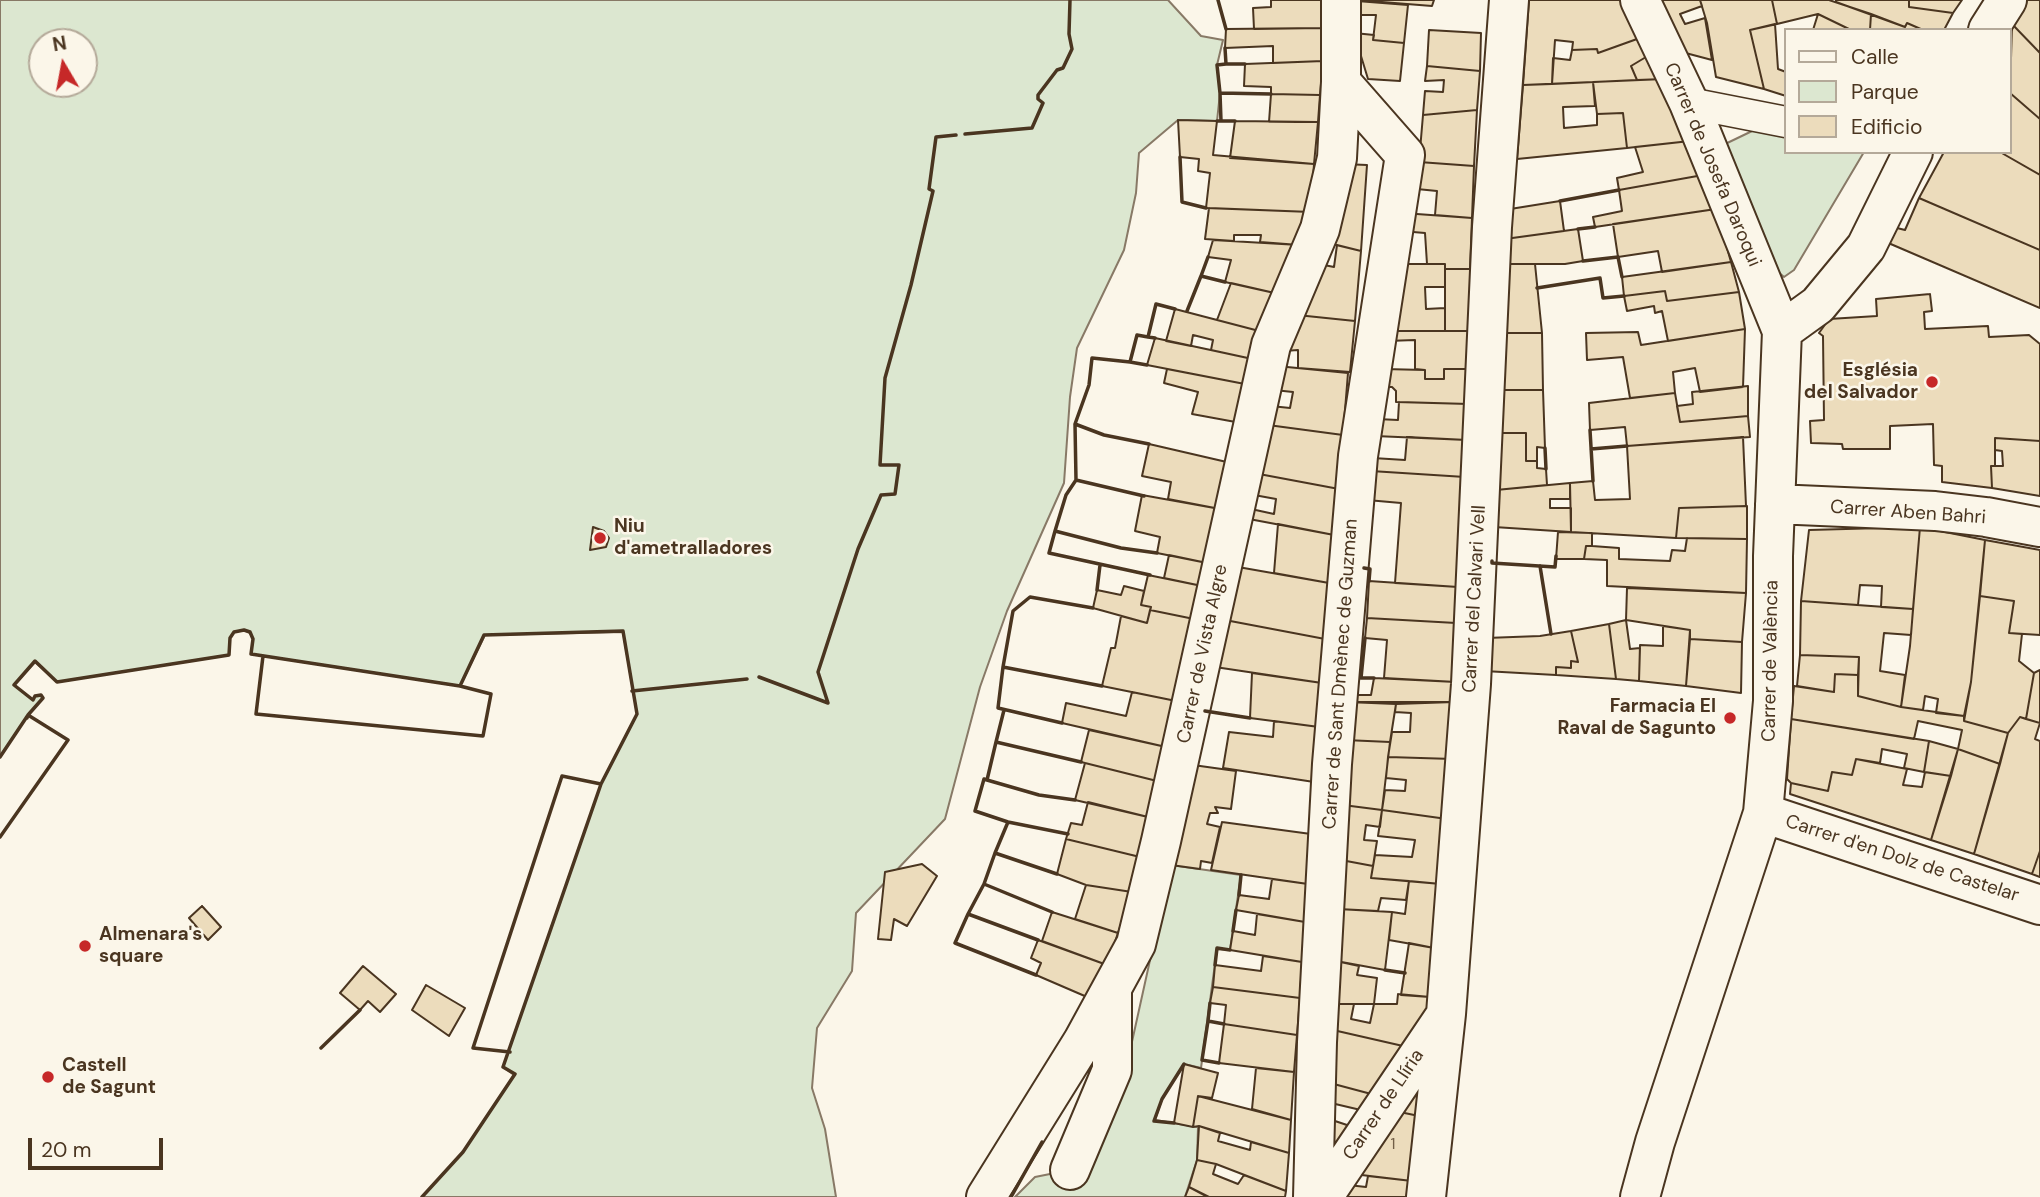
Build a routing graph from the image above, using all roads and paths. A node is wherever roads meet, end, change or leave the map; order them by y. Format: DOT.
graph roads {
  1 [pos="1341,0"];
  2 [pos="1640,0"];
  3 [pos="2007,0"];
  4 [pos="1501,1"];
  5 [pos="1989,28"];
  6 [pos="1341,82"];
  7 [pos="1689,103"];
  8 [pos="1784,122"];
  9 [pos="1912,154"];
  10 [pos="1782,331"];
  11 [pos="1774,504"];
  12 [pos="2040,527"];
  13 [pos="1763,813"];
  14 [pos="2040,905"];
  15 [pos="1112,988"];
  16 [pos="1446,1014"];
  17 [pos="1070,1170"];
  18 [pos="986,1197"];
  19 [pos="1313,1197"];
  20 [pos="1323,1197"];
  21 [pos="1426,1197"];
  22 [pos="1640,1197"];
  1 -- 6 [label="street, Carrer de Vista Algre"];
  2 -- 7 [label="street, Carrer de Josefa Daroqui"];
  3 -- 5 [label="street"];
  4 -- 16 [label="street, Carrer del Calvari Vell"];
  6 -- 15 [label="street, Carrer de Vista Algre"];
  6 -- 19 [label="street, Carrer de Sant Dmènec de Guzman"];
  7 -- 8 [label="street"];
  7 -- 10 [label="street, Carrer de Josefa Daroqui"];
  9 -- 10 [label="street"];
  10 -- 11 [label="street, Carrer de València"];
  11 -- 12 [label="street, Carrer Aben Bahri"];
  11 -- 13 [label="street, Carrer de València"];
  13 -- 14 [label="street, Carrer d'en Dolz de Castelar"];
  13 -- 22 [label="street, Carrer de València"];
  15 -- 17 [label="street"];
  15 -- 18 [label="street, Carrer de Vista Algre"];
  16 -- 20 [label="street, Carrer de Llíria"];
  16 -- 21 [label="street, Carrer del Calvari Vell"];
}
